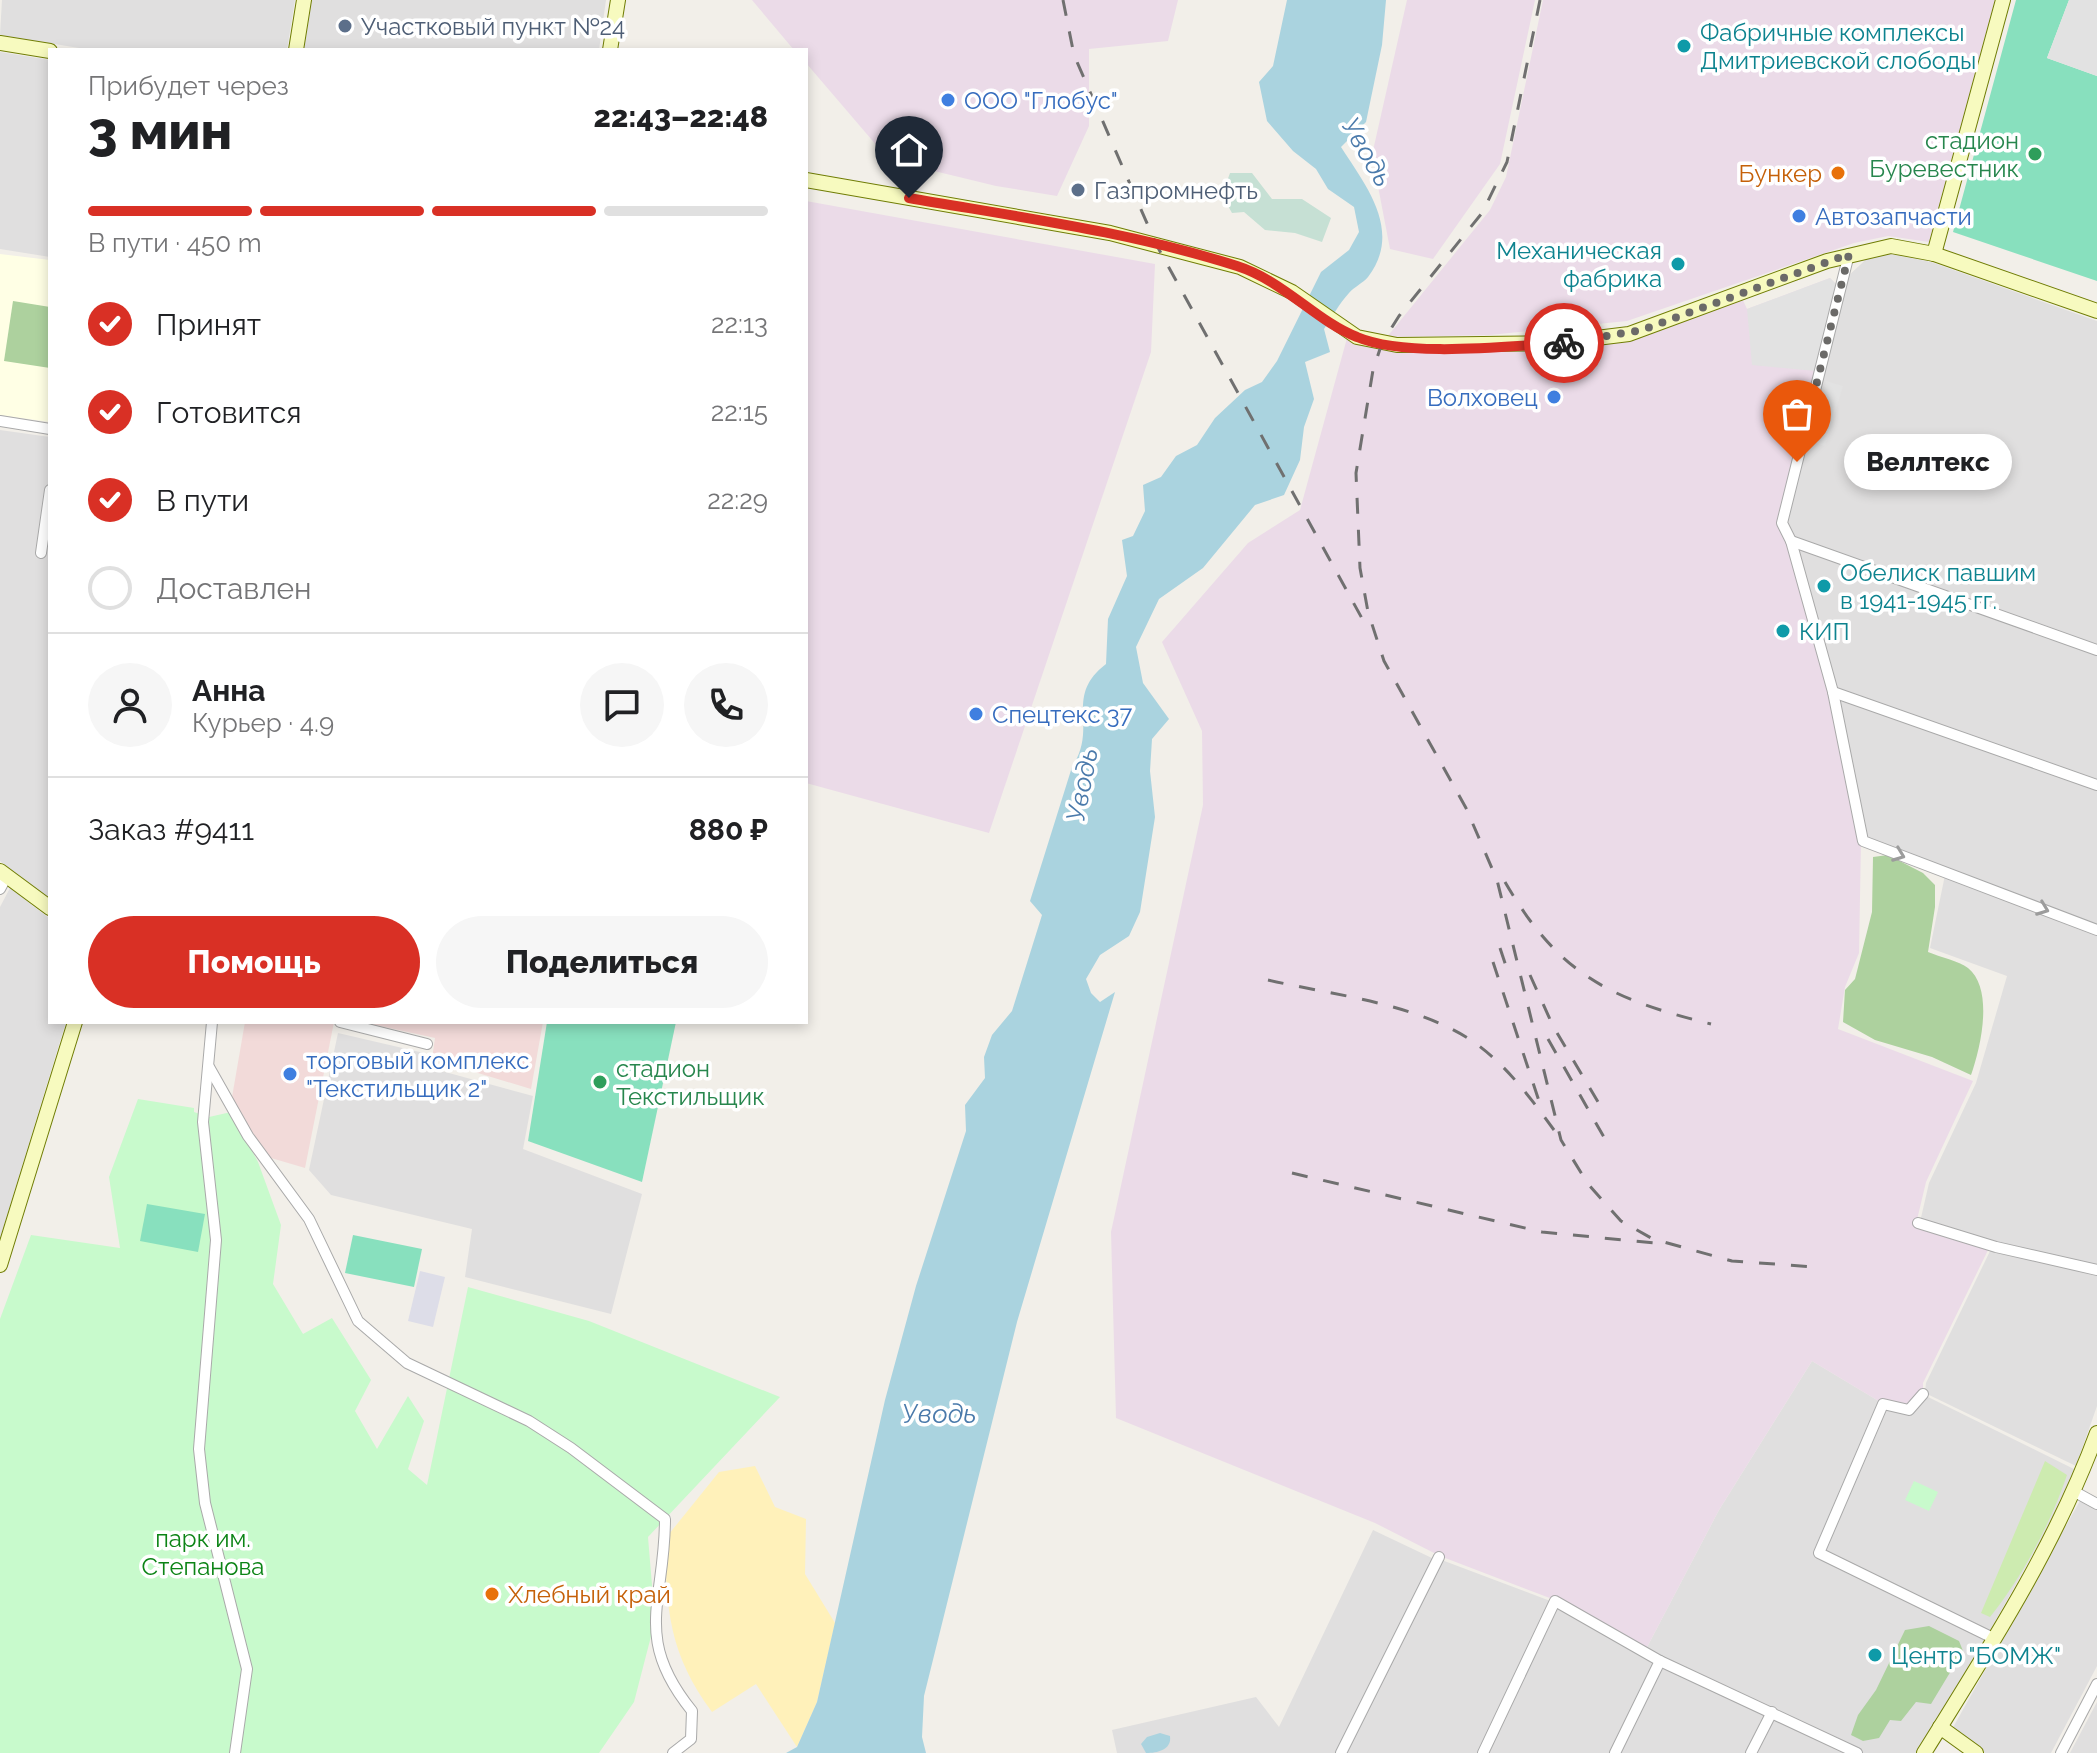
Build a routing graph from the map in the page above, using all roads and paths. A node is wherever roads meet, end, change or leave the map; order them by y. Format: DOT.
graph roads {
  1 [pos="304,0"];
  2 [pos="618,0"];
  3 [pos="2003,0"];
  4 [pos="0,43"];
  5 [pos="296,48"];
  6 [pos="610,48"];
  7 [pos="48,51"];
  8 [pos="808,180"];
  9 [pos="1849,254"];
  10 [pos="1934,254"];
  11 [pos="2097,311"];
  12 [pos="0,421"];
  13 [pos="48,429"];
  14 [pos="48,504"];
  15 [pos="1791,541"];
  16 [pos="41,553"];
  17 [pos="2097,650"];
  18 [pos="1833,692"];
  19 [pos="2097,785"];
  20 [pos="2,879"];
  21 [pos="48,907"];
  22 [pos="2097,930"];
  23 [pos="74,1024"];
  24 [pos="212,1024"];
  25 [pos="348,1024"];
  26 [pos="427,1044"];
  27 [pos="209,1067"];
  28 [pos="1918,1223"];
  29 [pos="0,1262"];
  30 [pos="2097,1270"];
  31 [pos="1923,1394"];
  32 [pos="2097,1433"];
  33 [pos="2075,1492"];
  34 [pos="2097,1504"];
  35 [pos="1439,1557"];
  36 [pos="1993,1638"];
  37 [pos="1660,1661"];
  38 [pos="2097,1684"];
  39 [pos="1772,1712"];
  40 [pos="1940,1727"];
  41 [pos="235,1753"];
  42 [pos="673,1753"];
  43 [pos="1341,1753"];
  44 [pos="1483,1753"];
  45 [pos="1615,1753"];
  46 [pos="1751,1753"];
  47 [pos="1857,1753"];
  48 [pos="1924,1753"];
  49 [pos="1976,1753"];
  50 [pos="2061,1753"];
  1 -- 5 [label="main road"];
  2 -- 6 [label="main road"];
  3 -- 10 [label="main road"];
  4 -- 7 [label="main road"];
  8 -- 9 [label="main road"];
  9 -- 10 [label="main road"];
  9 -- 15 [label="street"];
  10 -- 11 [label="main road"];
  12 -- 13 [label="street"];
  14 -- 16 [label="street"];
  15 -- 17 [label="street"];
  15 -- 18 [label="street"];
  18 -- 19 [label="street"];
  18 -- 22 [label="street, one-way"];
  20 -- 21 [label="main road"];
  23 -- 29 [label="main road"];
  24 -- 27 [label="street"];
  25 -- 26 [label="street"];
  27 -- 41 [label="street"];
  27 -- 42 [label="street"];
  28 -- 30 [label="street"];
  31 -- 36 [label="street"];
  32 -- 33 [label="main road"];
  33 -- 34 [label="street"];
  33 -- 36 [label="main road"];
  35 -- 43 [label="street"];
  36 -- 40 [label="main road"];
  37 -- 39 [label="street"];
  37 -- 44 [label="street"];
  37 -- 45 [label="street"];
  38 -- 50 [label="street"];
  39 -- 46 [label="street"];
  39 -- 47 [label="street"];
  40 -- 48 [label="main road"];
  40 -- 49 [label="main road"];
}
